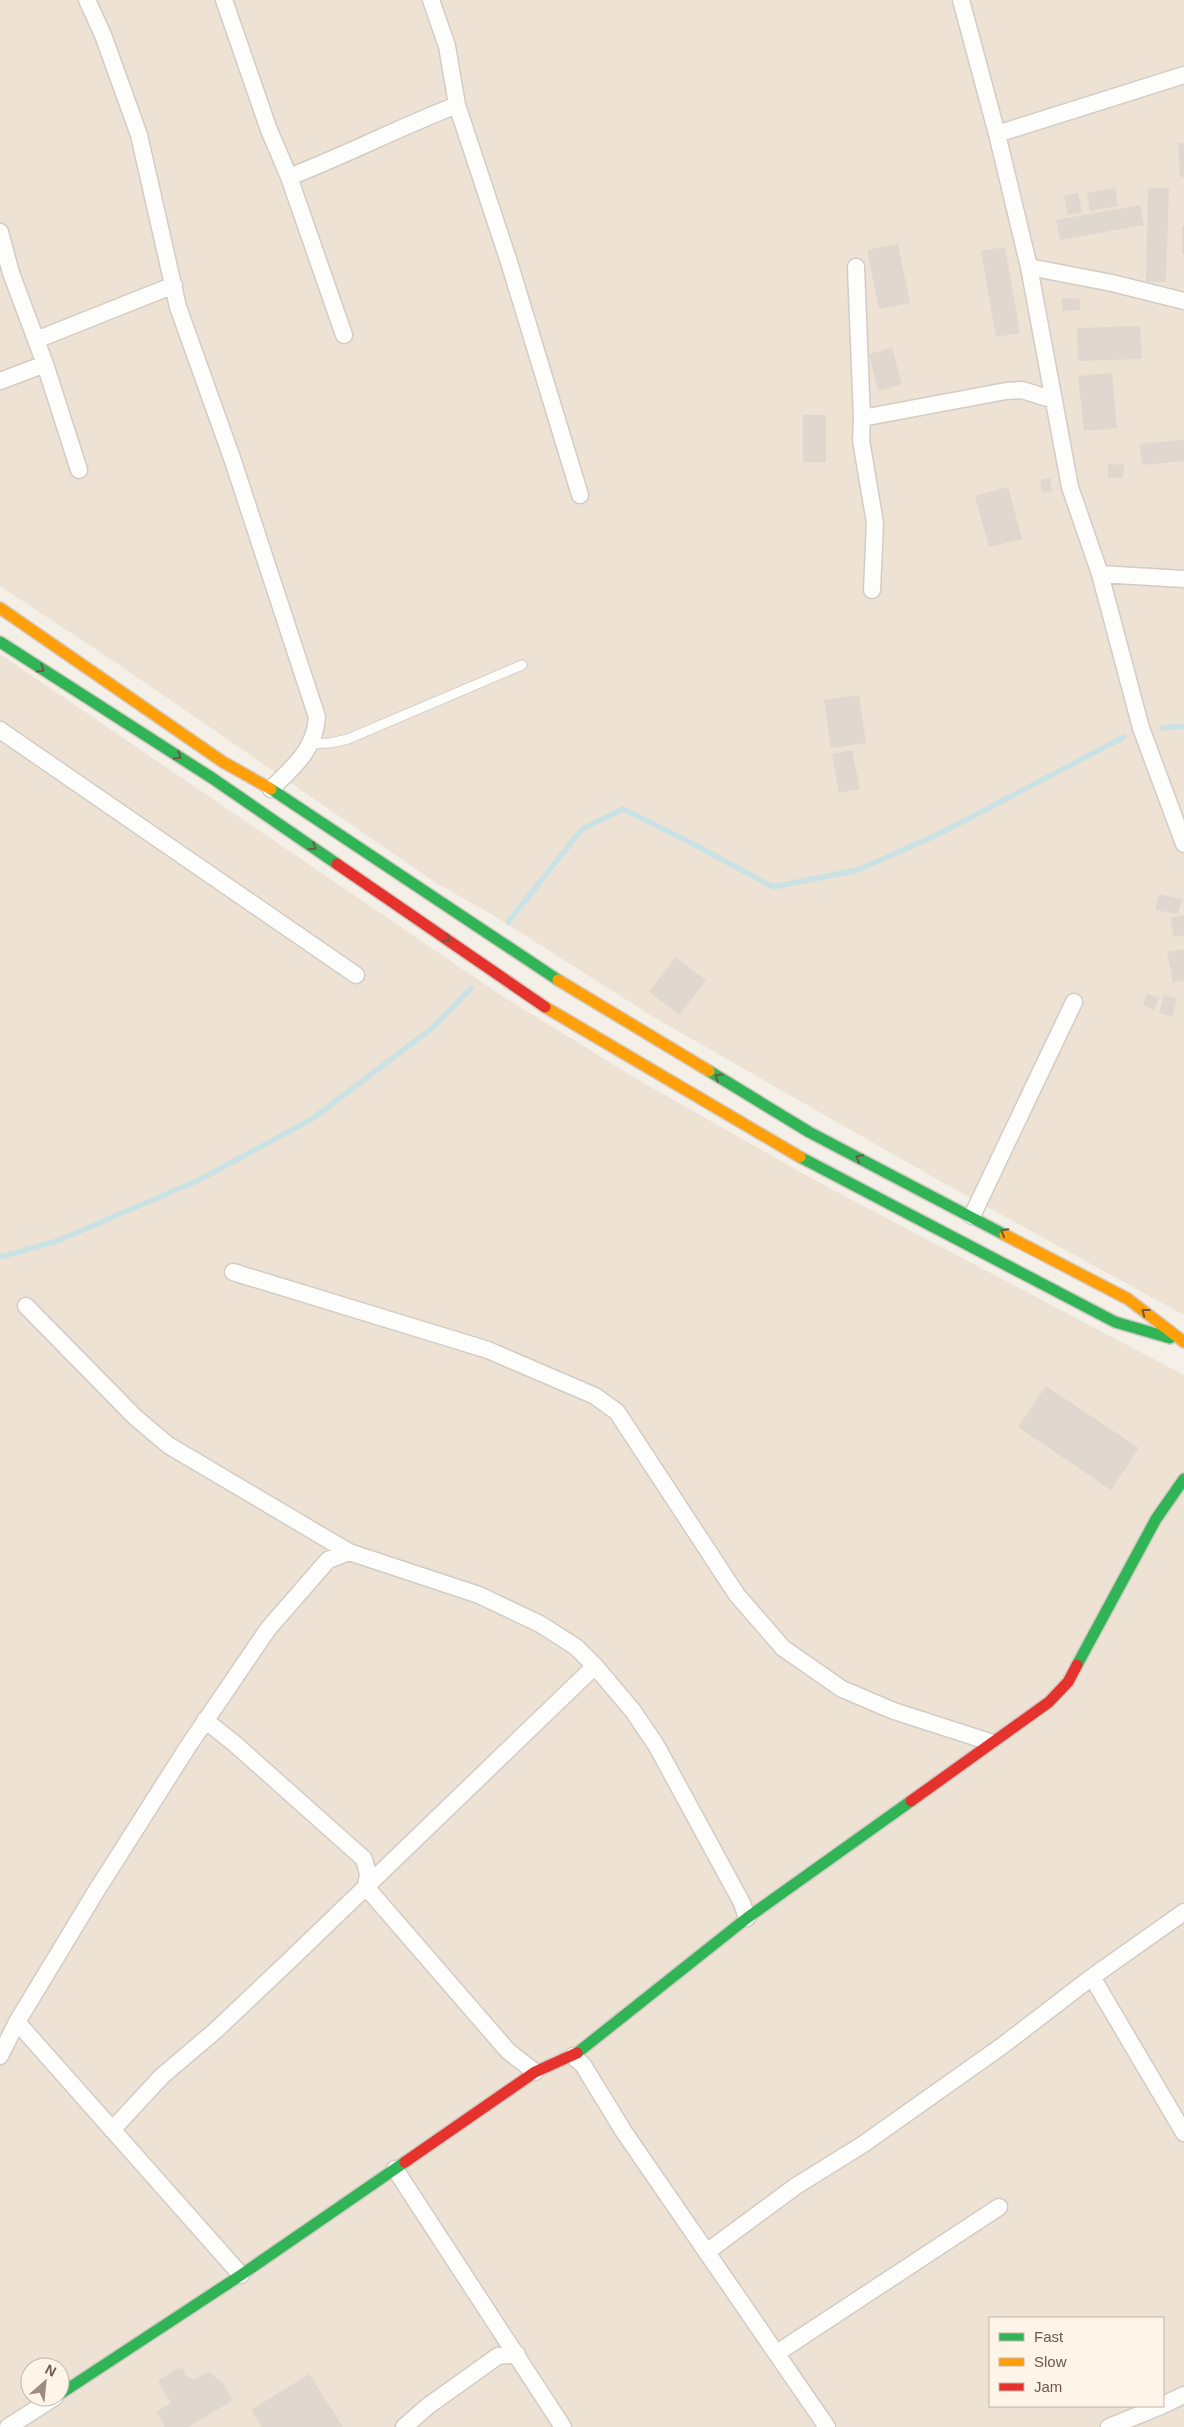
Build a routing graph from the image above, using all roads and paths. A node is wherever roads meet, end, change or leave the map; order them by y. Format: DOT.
graph roads {
  1 [pos="87,0"];
  2 [pos="224,0"];
  3 [pos="431,0"];
  4 [pos="961,0"];
  5 [pos="1184,76"];
  6 [pos="457,105"];
  7 [pos="997,134"];
  8 [pos="289,177"];
  9 [pos="0,232"];
  10 [pos="856,267"];
  11 [pos="1029,267"];
  12 [pos="174,286"];
  13 [pos="1184,302"];
  14 [pos="344,335"];
  15 [pos="36,340"];
  16 [pos="45,364"];
  17 [pos="0,381"];
  18 [pos="1054,400"];
  19 [pos="862,418"];
  20 [pos="79,470"];
  21 [pos="580,495"];
  22 [pos="1100,574"];
  23 [pos="1184,579"];
  24 [pos="872,590"];
  25 [pos="0,608"];
  26 [pos="0,642"];
  27 [pos="522,665"];
  28 [pos="0,730"];
  29 [pos="311,744"];
  30 [pos="271,789"];
  31 [pos="1184,844"];
  32 [pos="356,975"];
  33 [pos="1074,1002"];
  34 [pos="972,1216"];
  35 [pos="233,1272"];
  36 [pos="26,1306"];
  37 [pos="1184,1341"];
  38 [pos="1184,1479"];
  39 [pos="349,1552"];
  40 [pos="596,1666"];
  41 [pos="205,1720"];
  42 [pos="990,1742"];
  43 [pos="366,1887"];
  44 [pos="1184,1912"];
  45 [pos="747,1918"];
  46 [pos="1092,1977"];
  47 [pos="17,2022"];
  48 [pos="0,2056"];
  49 [pos="573,2056"];
  50 [pos="535,2072"];
  51 [pos="112,2130"];
  52 [pos="1184,2132"];
  53 [pos="395,2170"];
  54 [pos="999,2207"];
  55 [pos="708,2251"];
  56 [pos="241,2276"];
  57 [pos="777,2353"];
  58 [pos="517,2354"];
  59 [pos="70,2387"];
  60 [pos="1184,2395"];
  61 [pos="1164,2404"];
  62 [pos="39,2407"];
  63 [pos="1157,2407"];
  64 [pos="8,2427"];
  65 [pos="404,2427"];
  66 [pos="564,2427"];
  67 [pos="827,2427"];
  68 [pos="1109,2427"];
  1 -- 12 [label="street"];
  2 -- 8 [label="street"];
  3 -- 6 [label="street"];
  4 -- 7 [label="street"];
  5 -- 7 [label="street"];
  6 -- 8 [label="street"];
  6 -- 21 [label="street"];
  7 -- 11 [label="street"];
  8 -- 14 [label="street"];
  9 -- 15 [label="street"];
  10 -- 19 [label="street"];
  11 -- 13 [label="street"];
  11 -- 18 [label="street"];
  12 -- 15 [label="street"];
  12 -- 29 [label="street"];
  15 -- 16 [label="street"];
  16 -- 17 [label="street"];
  16 -- 20 [label="street"];
  18 -- 19 [label="street"];
  18 -- 22 [label="street"];
  19 -- 24 [label="street"];
  22 -- 23 [label="street"];
  22 -- 31 [label="street"];
  25 -- 30 [label="street"];
  26 -- 37 [label="street, one-way"];
  27 -- 29 [label="lane"];
  28 -- 32 [label="street"];
  29 -- 30 [label="street"];
  34 -- 30 [label="street, one-way"];
  33 -- 34 [label="street"];
  37 -- 34 [label="street, one-way"];
  35 -- 42 [label="street"];
  36 -- 39 [label="street"];
  38 -- 42 [label="street"];
  39 -- 40 [label="street"];
  39 -- 41 [label="street"];
  40 -- 43 [label="street"];
  40 -- 45 [label="street"];
  41 -- 43 [label="street"];
  41 -- 47 [label="street"];
  42 -- 45 [label="street"];
  43 -- 50 [label="street"];
  43 -- 51 [label="street"];
  44 -- 46 [label="street"];
  45 -- 49 [label="street"];
  46 -- 52 [label="street"];
  46 -- 55 [label="street"];
  47 -- 48 [label="street"];
  47 -- 51 [label="street"];
  49 -- 50 [label="street"];
  49 -- 55 [label="street"];
  50 -- 53 [label="street"];
  51 -- 56 [label="street"];
  53 -- 56 [label="street"];
  53 -- 58 [label="street"];
  54 -- 57 [label="street"];
  55 -- 57 [label="street"];
  56 -- 59 [label="street"];
  57 -- 67 [label="street"];
  58 -- 65 [label="street"];
  58 -- 66 [label="street"];
  60 -- 61 [label="street"];
  62 -- 64 [label="street"];
  63 -- 68 [label="street"];
}
